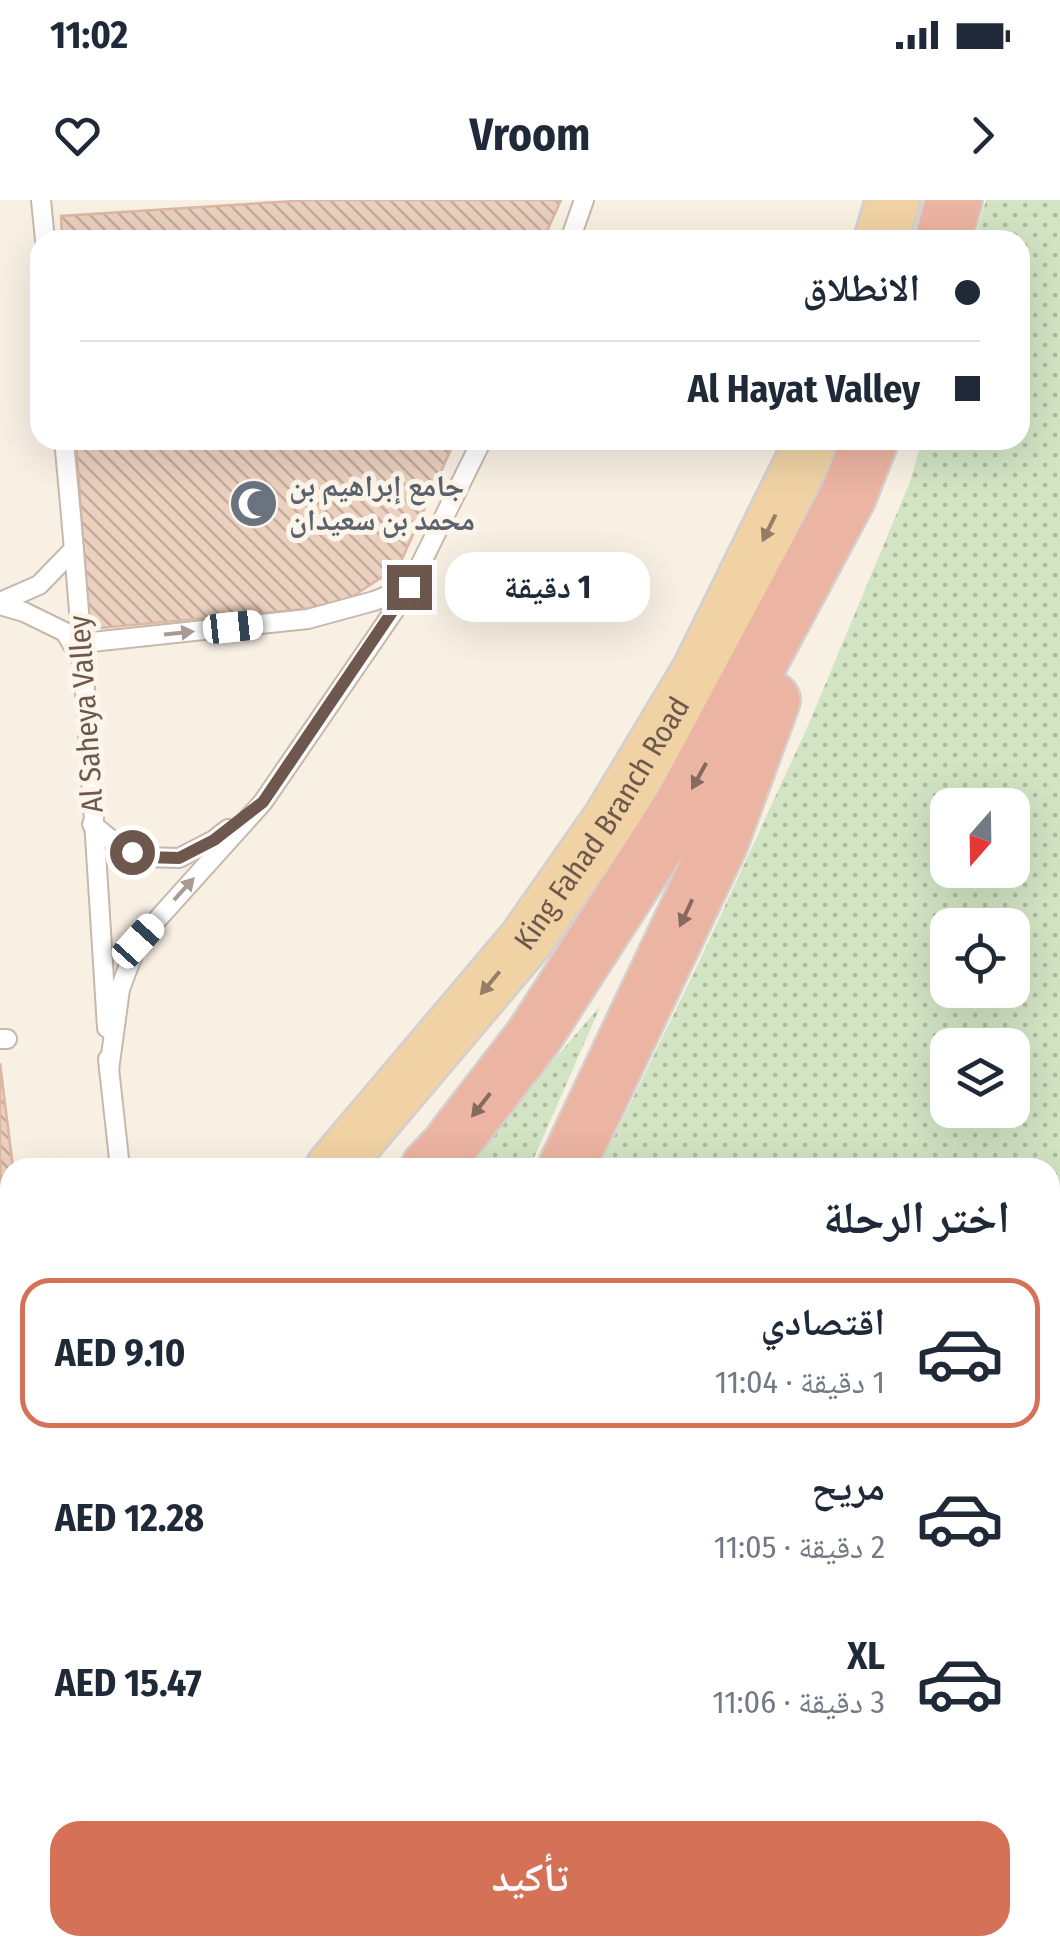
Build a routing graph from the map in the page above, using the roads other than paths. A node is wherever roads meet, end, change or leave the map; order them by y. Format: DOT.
graph roads {
  1 [pos="41,200"];
  2 [pos="584,200"];
  3 [pos="893,200"];
  4 [pos="954,200"];
  5 [pos="44,230"];
  6 [pos="574,230"];
  7 [pos="884,230"];
  8 [pos="946,230"];
  9 [pos="65,450"];
  10 [pos="477,450"];
  11 [pos="806,450"];
  12 [pos="866,450"];
  13 [pos="848,496"];
  14 [pos="74,549"];
  15 [pos="409,587"];
  16 [pos="0,603"];
  17 [pos="82,644"];
  18 [pos="84,664"];
  19 [pos="263,802"];
  20 [pos="92,824"];
  21 [pos="109,1070"];
  22 [pos="119,1158"];
  23 [pos="341,1158"];
  24 [pos="439,1158"];
  25 [pos="571,1158"];
  1 -- 5 [label="lane"];
  2 -- 6 [label="lane"];
  3 -- 7 [label="main road"];
  4 -- 8 [label="highway"];
  9 -- 14 [label="lane, Al Saheya Valley"];
  10 -- 15 [label="lane"];
  11 -- 23 [label="main road, King Fahad Branch Road, one-way"];
  12 -- 13 [label="highway"];
  13 -- 24 [label="highway, one-way"];
  13 -- 25 [label="highway, one-way"];
  14 -- 16 [label="lane"];
  14 -- 17 [label="lane, Al Saheya Valley"];
  17 -- 15 [label="lane, one-way"];
  15 -- 19 [label="lane"];
  16 -- 18 [label="lane"];
  17 -- 18 [label="lane, Al Saheya Valley"];
  18 -- 20 [label="lane, Al Saheya Valley"];
  19 -- 20 [label="lane"];
  21 -- 19 [label="lane, one-way"];
  20 -- 21 [label="lane, Al Saheya Valley"];
  21 -- 22 [label="lane, Al Saheya Valley"];
}
